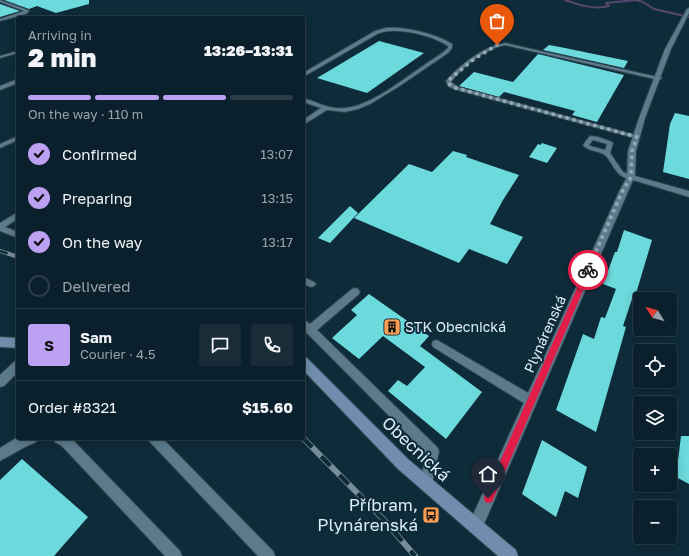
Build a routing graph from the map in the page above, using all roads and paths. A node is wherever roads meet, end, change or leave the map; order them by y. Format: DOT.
graph roads {
  1 [pos="0,0"];
  2 [pos="689,9"];
  3 [pos="0,20"];
  4 [pos="16,53"];
  5 [pos="0,57"];
  6 [pos="305,74"];
  7 [pos="659,78"];
  8 [pos="16,82"];
  9 [pos="0,88"];
  10 [pos="305,101"];
  11 [pos="326,108"];
  12 [pos="305,122"];
  13 [pos="637,137"];
  14 [pos="16,139"];
  15 [pos="0,146"];
  16 [pos="606,153"];
  17 [pos="631,177"];
  18 [pos="689,194"];
  19 [pos="16,216"];
  20 [pos="0,227"];
  21 [pos="16,234"];
  22 [pos="355,292"];
  23 [pos="307,326"];
  24 [pos="0,342"];
  25 [pos="16,343"];
  26 [pos="437,344"];
  27 [pos="305,364"];
  28 [pos="16,367"];
  29 [pos="0,374"];
  30 [pos="0,382"];
  31 [pos="531,401"];
  32 [pos="26,440"];
  33 [pos="62,440"];
  34 [pos="156,440"];
  35 [pos="0,456"];
  36 [pos="426,484"];
  37 [pos="476,526"];
  38 [pos="175,556"];
  39 [pos="268,556"];
  40 [pos="510,556"];
  1 -- 3 [label="lane"];
  2 -- 7 [label="street, Plynárenská"];
  4 -- 5 [label="lane"];
  6 -- 11 [label="lane"];
  7 -- 13 [label="street, Plynárenská"];
  7 -- 13 [label="lane"];
  8 -- 9 [label="lane"];
  10 -- 11 [label="lane"];
  11 -- 12 [label="lane"];
  13 -- 17 [label="street, Plynárenská"];
  14 -- 15 [label="lane"];
  16 -- 17 [label="lane"];
  17 -- 18 [label="street"];
  17 -- 31 [label="street, Plynárenská"];
  19 -- 20 [label="lane"];
  20 -- 21 [label="street"];
  22 -- 23 [label="lane"];
  23 -- 36 [label="lane"];
  24 -- 25 [label="street"];
  26 -- 31 [label="lane"];
  27 -- 36 [label="street, Obecnická"];
  28 -- 29 [label="lane"];
  28 -- 30 [label="lane"];
  31 -- 37 [label="street, Plynárenská"];
  32 -- 35 [label="lane"];
  33 -- 38 [label="lane"];
  34 -- 39 [label="lane"];
  36 -- 37 [label="street, Obecnická"];
  37 -- 40 [label="street, Obecnická"];
}
